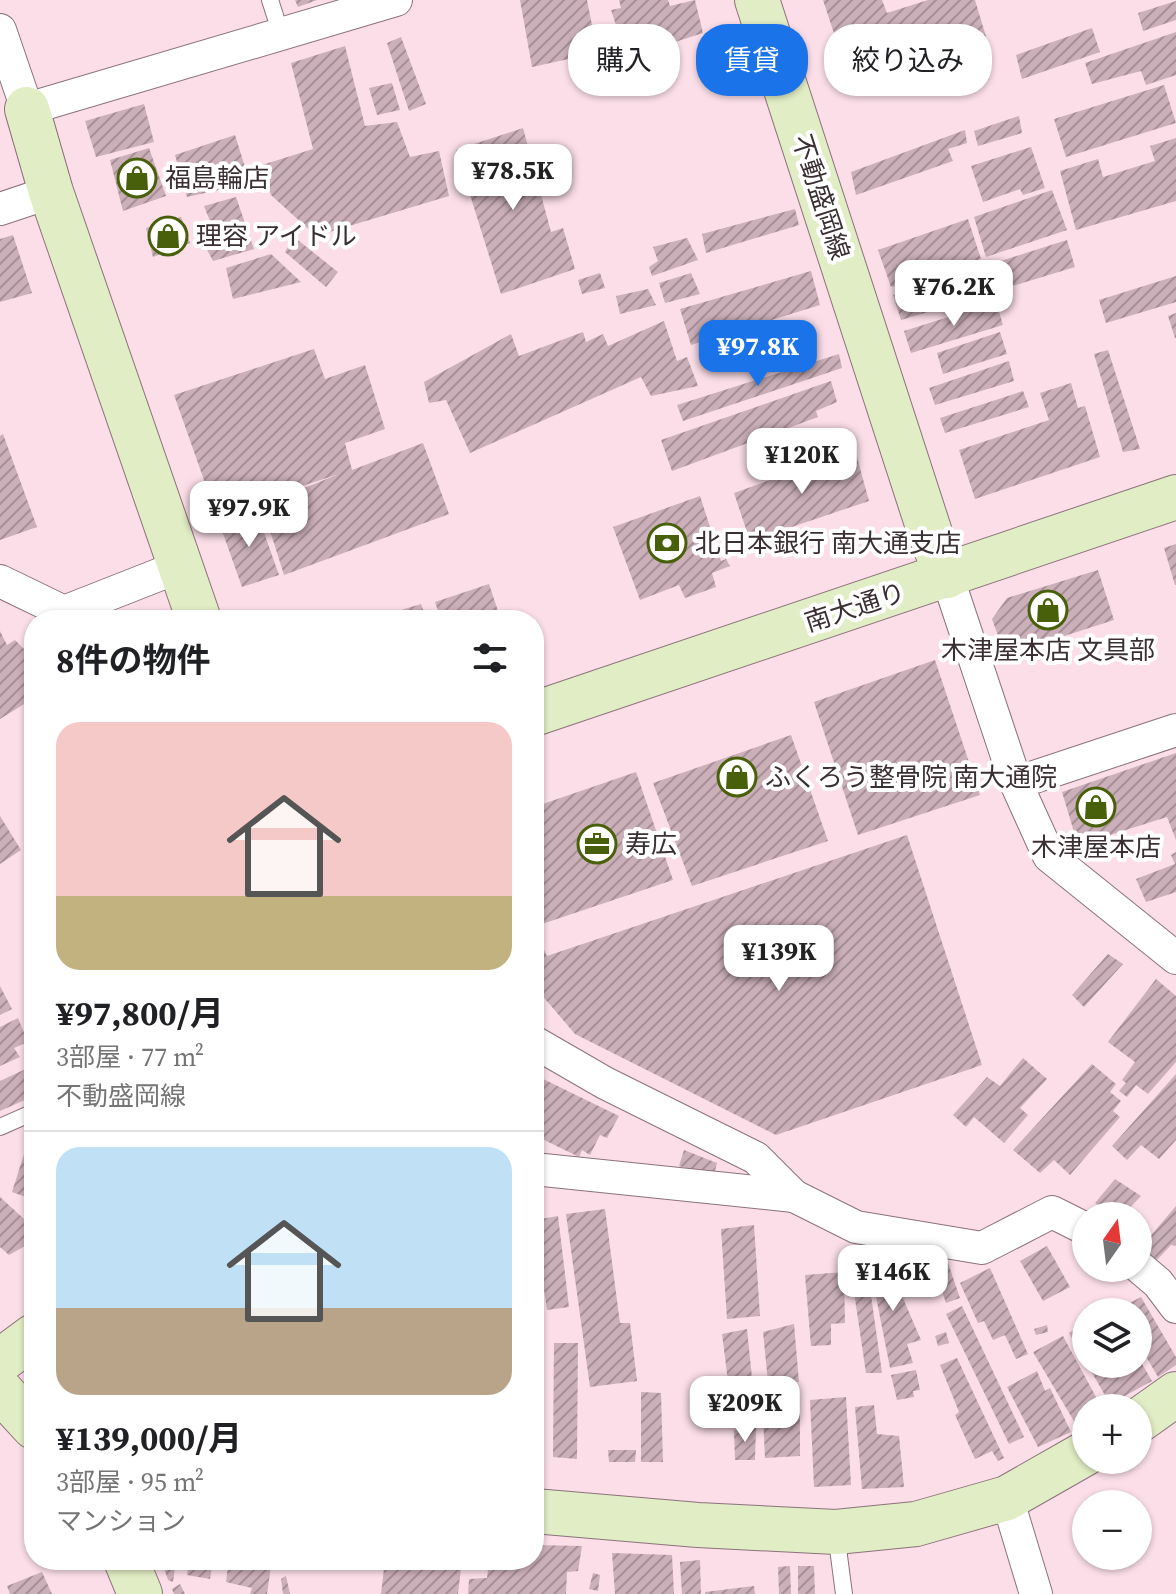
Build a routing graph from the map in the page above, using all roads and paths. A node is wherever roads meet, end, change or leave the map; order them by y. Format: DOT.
graph roads {
  1 [pos="270,0"];
  2 [pos="396,0"];
  3 [pos="757,0"];
  4 [pos="0,30"];
  5 [pos="281,34"];
  6 [pos="27,109"];
  7 [pos="51,192"];
  8 [pos="0,209"];
  9 [pos="1176,497"];
  10 [pos="181,566"];
  11 [pos="947,576"];
  12 [pos="21,598"];
  13 [pos="58,610"];
  14 [pos="98,610"];
  15 [pos="196,610"];
  16 [pos="544,711"];
  17 [pos="1176,730"];
  18 [pos="1016,783"];
  19 [pos="1176,958"];
  20 [pos="544,1048"];
  21 [pos="24,1116"];
  22 [pos="0,1127"];
  23 [pos="544,1170"];
  24 [pos="794,1196"];
  25 [pos="1072,1222"];
  26 [pos="1152,1278"];
  27 [pos="1176,1307"];
  28 [pos="24,1343"];
  29 [pos="0,1361"];
  30 [pos="0,1390"];
  31 [pos="1176,1394"];
  32 [pos="1152,1411"];
  33 [pos="24,1416"];
  34 [pos="1072,1461"];
  35 [pos="1007,1498"];
  36 [pos="544,1512"];
  37 [pos="836,1532"];
  38 [pos="130,1570"];
  39 [pos="140,1594"];
  40 [pos="844,1594"];
  41 [pos="1036,1594"];
  1 -- 5 [label="lane"];
  2 -- 5 [label="street"];
  3 -- 11 [label="street, 不動盛岡線"];
  4 -- 6 [label="street"];
  5 -- 6 [label="street"];
  6 -- 7 [label="street"];
  7 -- 8 [label="street"];
  7 -- 10 [label="street"];
  9 -- 11 [label="street, 南大通り"];
  10 -- 14 [label="street"];
  10 -- 15 [label="street"];
  11 -- 16 [label="street, 南大通り"];
  11 -- 18 [label="street"];
  12 -- 13 [label="street"];
  17 -- 18 [label="street"];
  18 -- 19 [label="street"];
  20 -- 24 [label="street"];
  21 -- 22 [label="lane"];
  23 -- 24 [label="street"];
  24 -- 25 [label="street"];
  26 -- 27 [label="street"];
  28 -- 29 [label="street"];
  30 -- 33 [label="street"];
  31 -- 32 [label="street"];
  34 -- 35 [label="street"];
  35 -- 37 [label="street"];
  35 -- 41 [label="street"];
  36 -- 37 [label="street"];
  37 -- 40 [label="lane"];
  38 -- 39 [label="street"];
}
